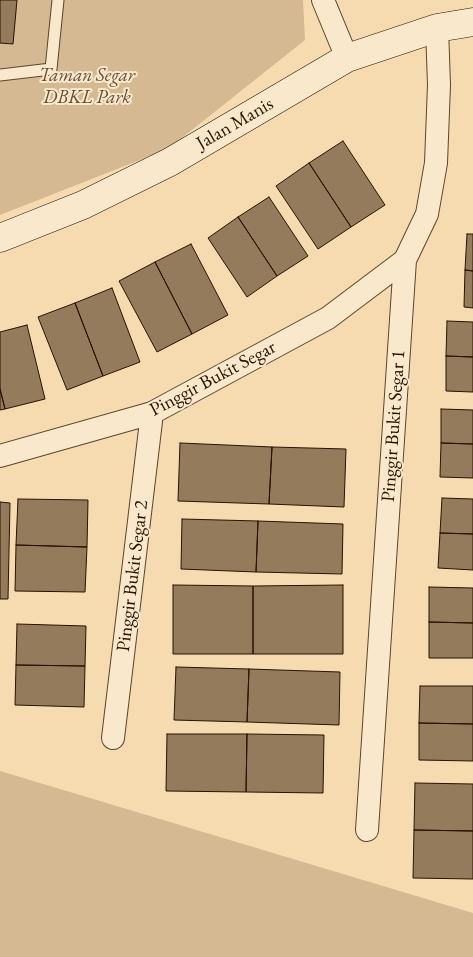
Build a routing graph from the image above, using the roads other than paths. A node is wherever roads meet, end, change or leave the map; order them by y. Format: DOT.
graph roads {
  1 [pos="58,0"];
  2 [pos="323,0"];
  3 [pos="473,22"];
  4 [pos="437,28"];
  5 [pos="347,58"];
  6 [pos="0,75"];
  7 [pos="0,238"];
  8 [pos="405,260"];
  9 [pos="152,413"];
  10 [pos="0,456"];
  11 [pos="113,738"];
  12 [pos="367,830"];
  1 -- 6 [label="lane"];
  2 -- 5 [label="street"];
  3 -- 4 [label="street, Jalan Manis"];
  4 -- 5 [label="street, Jalan Manis"];
  4 -- 8 [label="street, Pinggir Bukit Segar 1"];
  5 -- 7 [label="street, Jalan Manis"];
  8 -- 9 [label="street, Pinggir Bukit Segar"];
  8 -- 12 [label="street, Pinggir Bukit Segar 1"];
  9 -- 10 [label="street, Pinggir Bukit Segar"];
  9 -- 11 [label="street, Pinggir Bukit Segar 2"];
}
